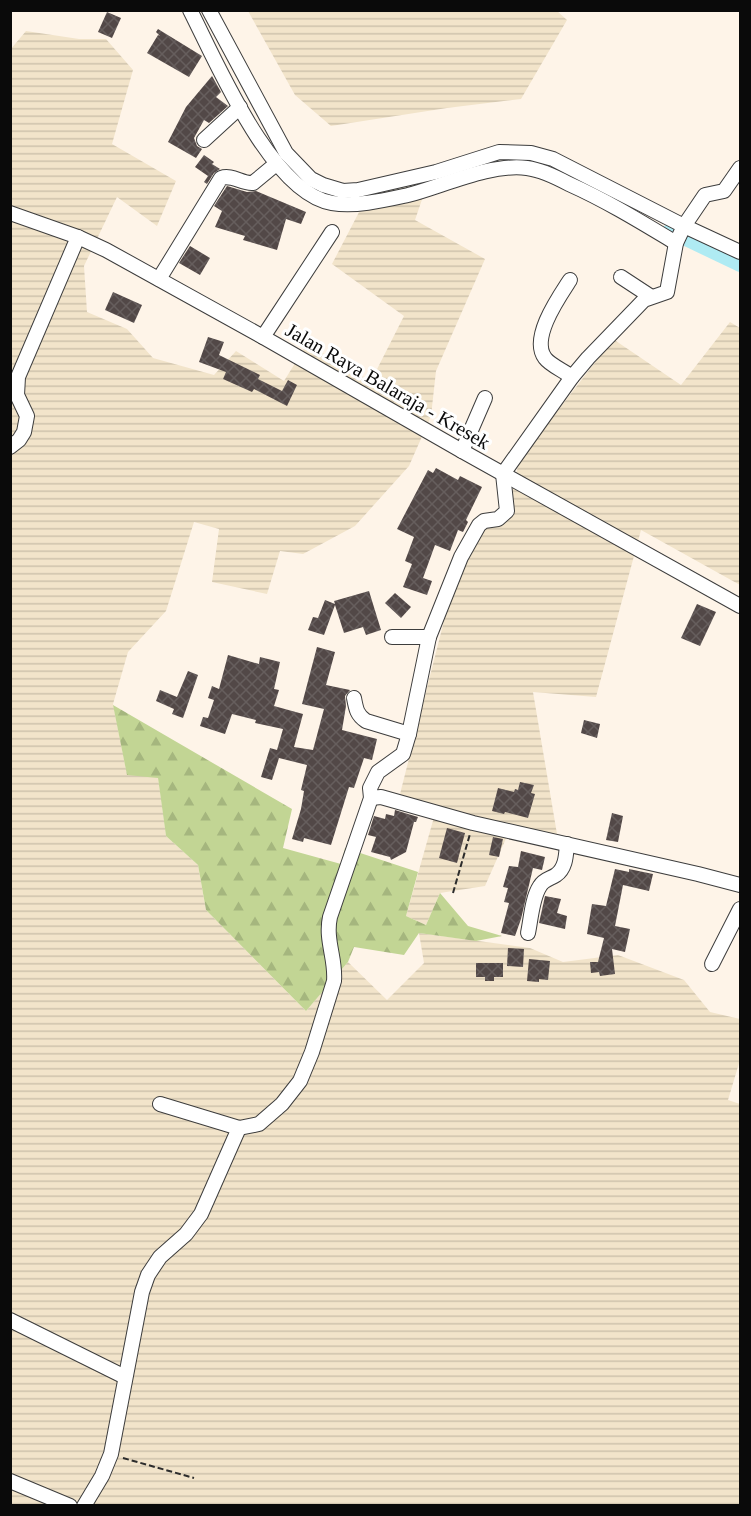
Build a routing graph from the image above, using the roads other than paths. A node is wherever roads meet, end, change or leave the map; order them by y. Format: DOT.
graph roads {
  1 [pos="190,10"];
  2 [pos="209,10"];
  3 [pos="240,107"];
  4 [pos="204,140"];
  5 [pos="276,164"];
  6 [pos="741,168"];
  7 [pos="10,213"];
  8 [pos="332,232"];
  9 [pos="680,235"];
  10 [pos="78,237"];
  11 [pos="741,252"];
  12 [pos="621,277"];
  13 [pos="159,279"];
  14 [pos="570,280"];
  15 [pos="651,296"];
  16 [pos="263,337"];
  17 [pos="572,377"];
  18 [pos="485,398"];
  19 [pos="10,447"];
  20 [pos="462,452"];
  21 [pos="503,474"];
  22 [pos="741,606"];
  23 [pos="392,637"];
  24 [pos="429,637"];
  25 [pos="354,698"];
  26 [pos="409,734"];
  27 [pos="370,798"];
  28 [pos="567,844"];
  29 [pos="741,885"];
  30 [pos="741,909"];
  31 [pos="528,933"];
  32 [pos="712,964"];
  33 [pos="160,1104"];
  34 [pos="239,1128"];
  35 [pos="10,1320"];
  36 [pos="125,1377"];
  37 [pos="10,1481"];
  38 [pos="70,1506"];
  39 [pos="84,1506"];
  1 -- 3 [label="street"];
  2 -- 9 [label="street"];
  3 -- 4 [label="street"];
  3 -- 5 [label="street"];
  5 -- 9 [label="street"];
  5 -- 13 [label="street"];
  6 -- 9 [label="street"];
  7 -- 10 [label="street, Jalan Raya Balaraja - Kresek"];
  8 -- 16 [label="street"];
  9 -- 11 [label="street"];
  9 -- 15 [label="street"];
  10 -- 13 [label="street, Jalan Raya Balaraja - Kresek"];
  10 -- 19 [label="street"];
  12 -- 15 [label="street"];
  13 -- 16 [label="street, Jalan Raya Balaraja - Kresek"];
  14 -- 17 [label="street"];
  15 -- 17 [label="street"];
  16 -- 20 [label="street, Jalan Raya Balaraja - Kresek"];
  17 -- 21 [label="street"];
  18 -- 20 [label="street"];
  20 -- 21 [label="street, Jalan Raya Balaraja - Kresek"];
  21 -- 22 [label="street, Jalan Raya Balaraja - Kresek"];
  21 -- 24 [label="street"];
  23 -- 24 [label="street"];
  24 -- 26 [label="street"];
  25 -- 26 [label="street"];
  26 -- 27 [label="street"];
  27 -- 28 [label="street"];
  27 -- 34 [label="street"];
  28 -- 29 [label="street"];
  28 -- 31 [label="street"];
  30 -- 32 [label="street"];
  33 -- 34 [label="street"];
  34 -- 36 [label="street"];
  35 -- 36 [label="street"];
  36 -- 39 [label="street"];
  37 -- 38 [label="street"];
}
